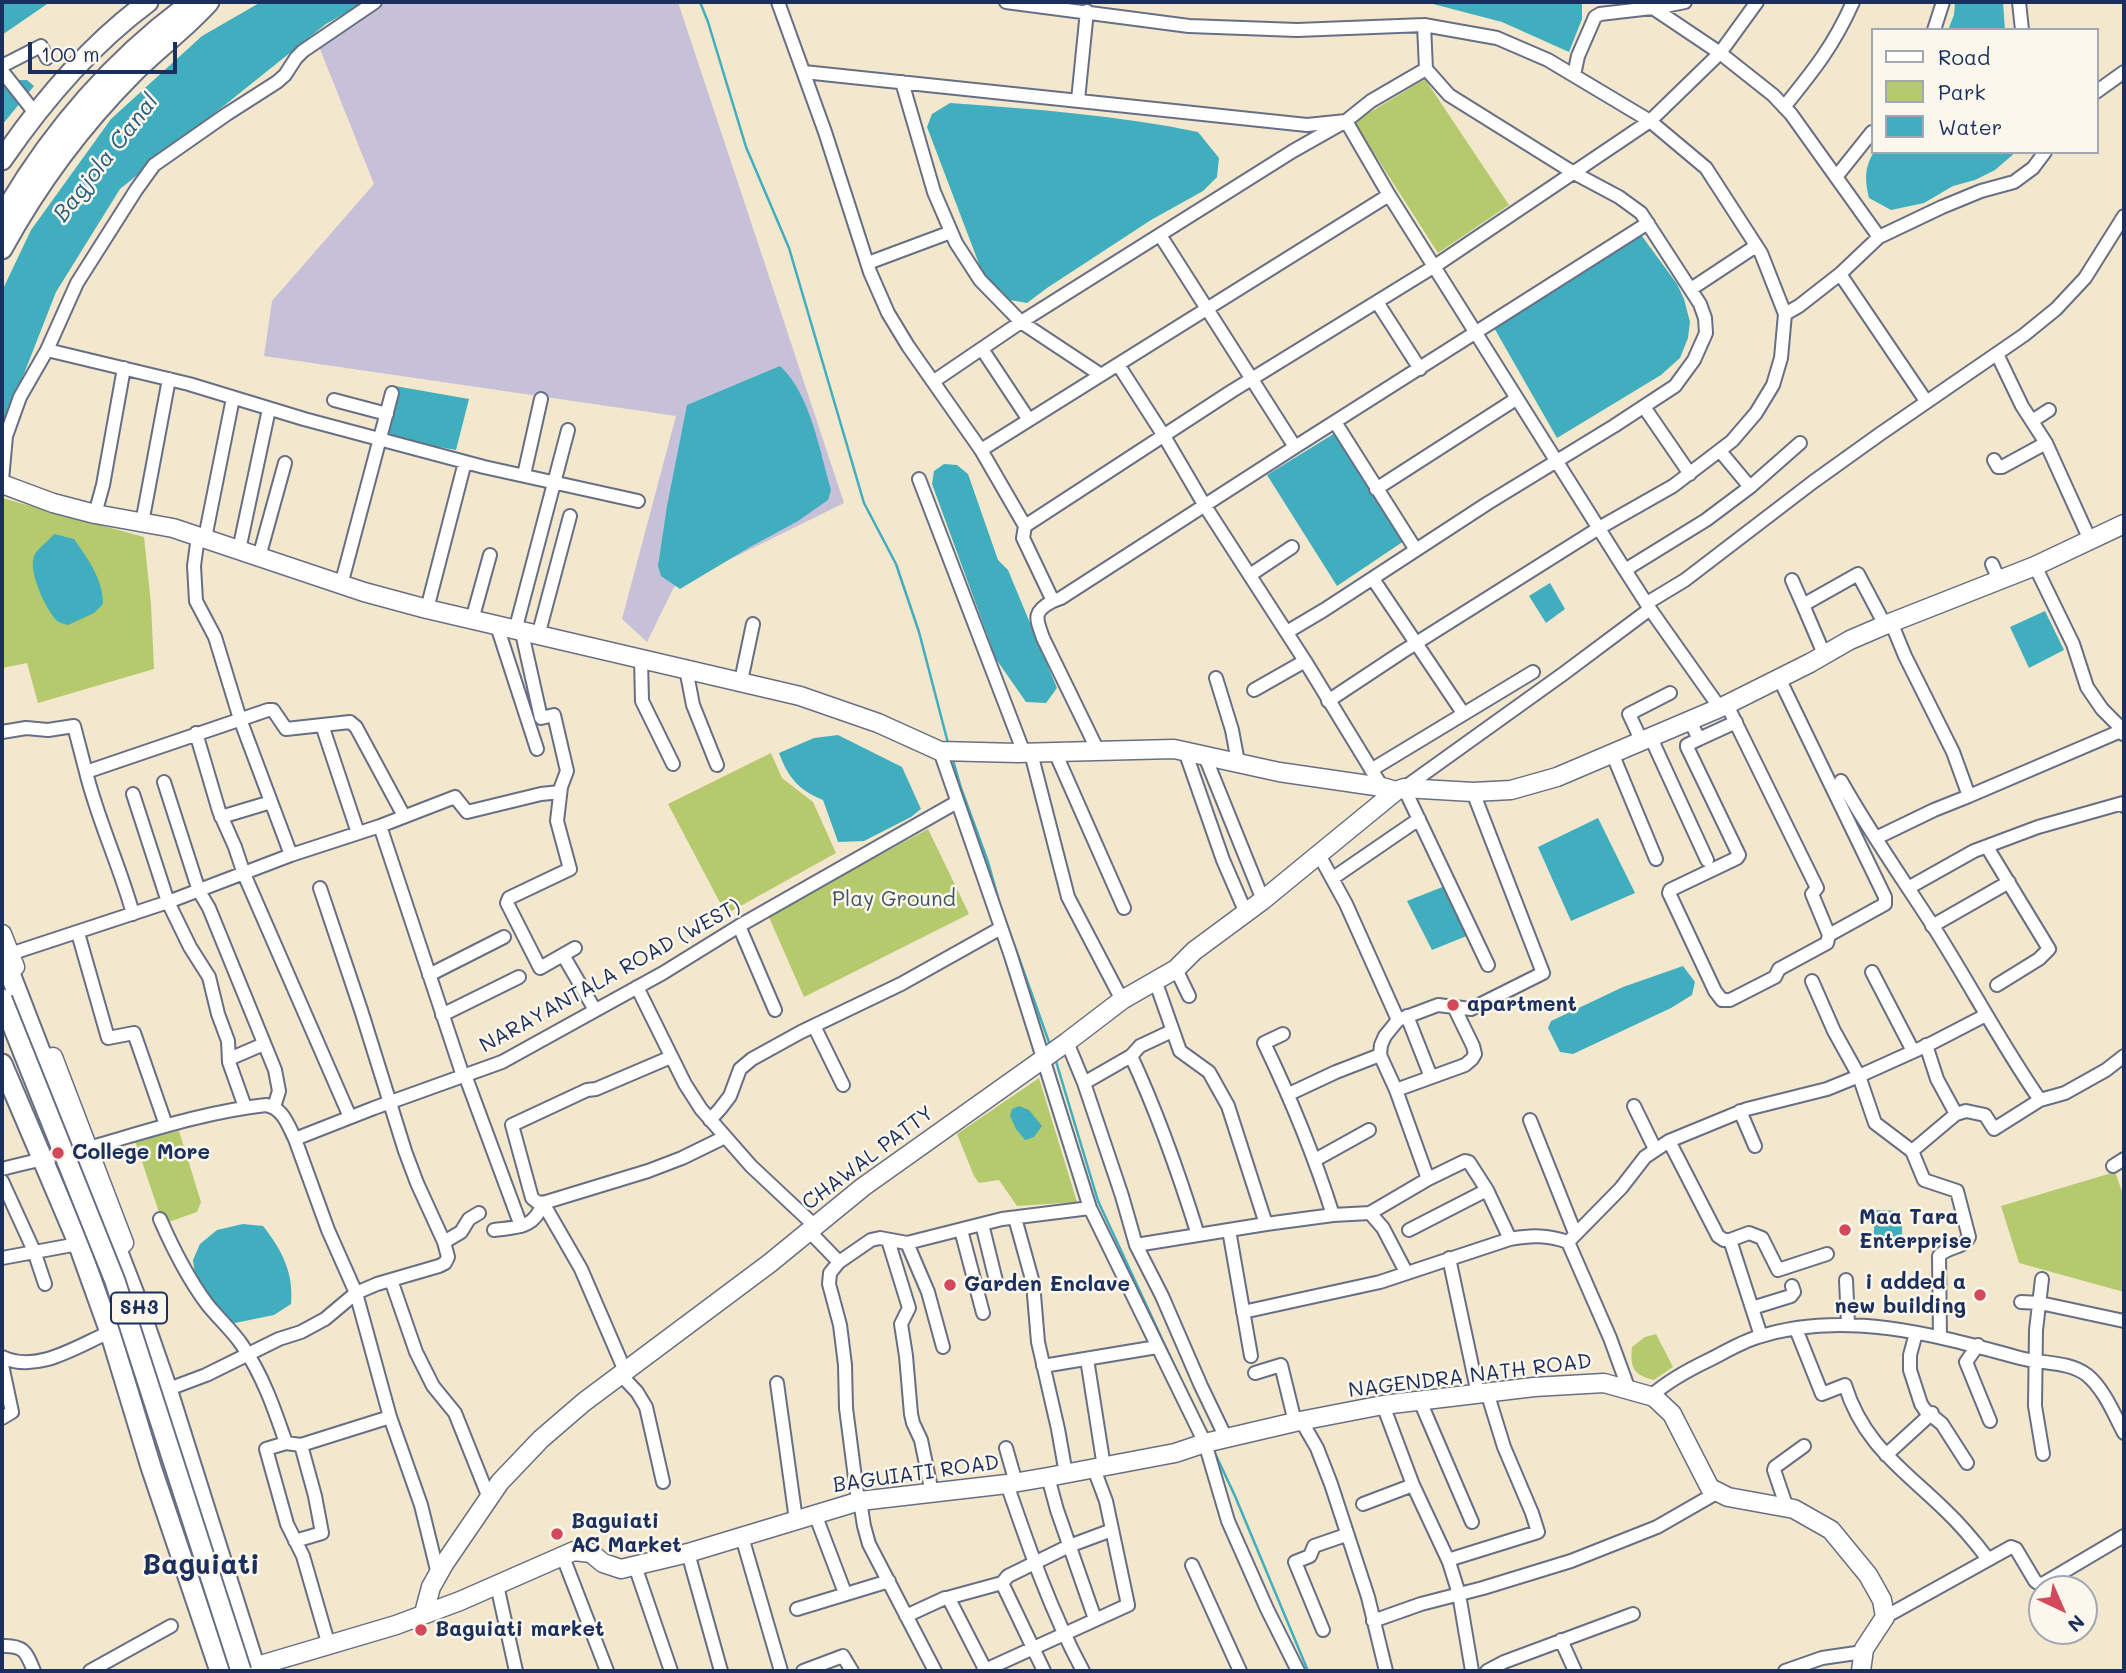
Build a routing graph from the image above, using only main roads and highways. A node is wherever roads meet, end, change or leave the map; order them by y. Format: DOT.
graph roads {
  1 [pos="148,2"];
  2 [pos="173,2"];
  3 [pos="192,2"];
  4 [pos="209,2"];
  5 [pos="143,34"];
  6 [pos="2,160"];
  7 [pos="2,192"];
  8 [pos="2,217"];
  9 [pos="2,249"];
  10 [pos="6,953"];
  11 [pos="2,999"];
  12 [pos="2,1029"];
  13 [pos="2,1064"];
  14 [pos="97,1183"];
  15 [pos="59,1198"];
  16 [pos="251,1667"];
  17 [pos="218,1670"];
  1 -- 6 [label="main road"];
  2 -- 5 [label="main road"];
  3 -- 5 [label="main road"];
  4 -- 9 [label="main road"];
  5 -- 7 [label="main road"];
  5 -- 8 [label="main road"];
  10 -- 14 [label="main road, SH3"];
  11 -- 16 [label="main road, bridge"];
  12 -- 17 [label="main road"];
  13 -- 15 [label="main road, SH3"];
  14 -- 15 [label="main road"];
  14 -- 16 [label="main road, SH3"];
  15 -- 17 [label="main road, SH3"];
}
